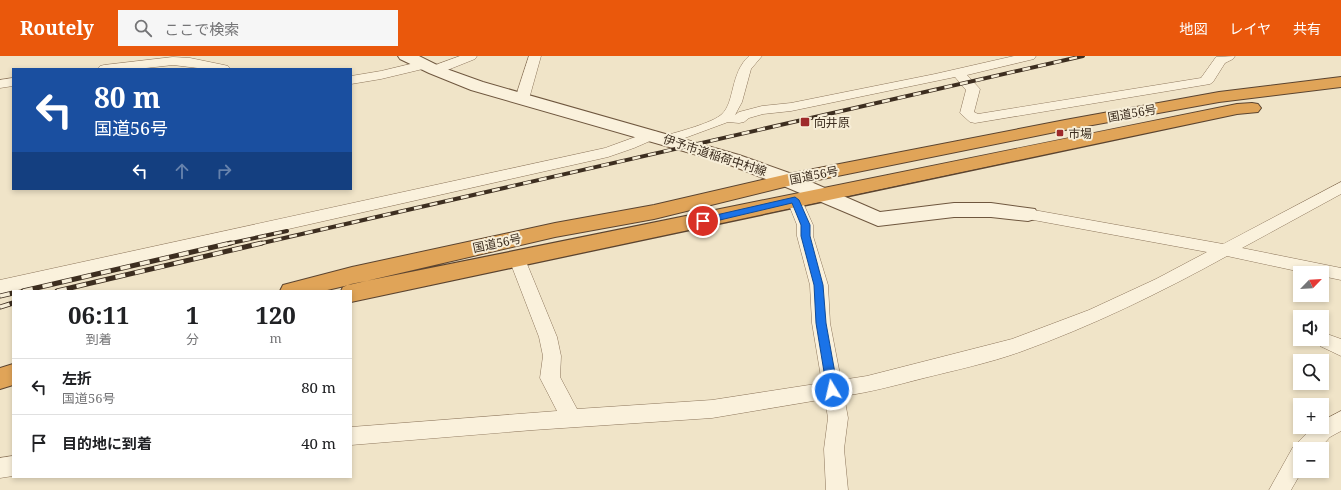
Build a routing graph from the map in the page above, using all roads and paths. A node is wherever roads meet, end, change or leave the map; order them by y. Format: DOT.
graph roads {
  1 [pos="406,56"];
  2 [pos="471,56"];
  3 [pos="535,56"];
  4 [pos="756,56"];
  5 [pos="1030,56"];
  6 [pos="1229,56"];
  7 [pos="113,68"];
  8 [pos="219,68"];
  9 [pos="429,68"];
  10 [pos="958,73"];
  11 [pos="352,80"];
  12 [pos="12,82"];
  13 [pos="1341,82"];
  14 [pos="0,84"];
  15 [pos="1341,97"];
  16 [pos="522,99"];
  17 [pos="726,118"];
  18 [pos="652,135"];
  19 [pos="669,139"];
  20 [pos="1341,187"];
  21 [pos="792,190"];
  22 [pos="821,194"];
  23 [pos="1028,214"];
  24 [pos="1224,250"];
  25 [pos="517,259"];
  26 [pos="1341,274"];
  27 [pos="0,287"];
  28 [pos="295,290"];
  29 [pos="352,293"];
  30 [pos="12,374"];
  31 [pos="0,379"];
  32 [pos="12,382"];
  33 [pos="0,386"];
  34 [pos="832,390"];
  35 [pos="572,419"];
  36 [pos="1341,420"];
  37 [pos="352,436"];
  38 [pos="1312,442"];
  39 [pos="12,466"];
  40 [pos="1293,467"];
  41 [pos="0,468"];
  42 [pos="838,490"];
  43 [pos="1280,490"];
  1 -- 9 [label="street, 伊予市道稲荷中村線"];
  2 -- 9 [label="street"];
  3 -- 16 [label="street"];
  4 -- 17 [label="street"];
  5 -- 10 [label="street"];
  6 -- 10 [label="street"];
  7 -- 8 [label="street"];
  9 -- 11 [label="street"];
  9 -- 16 [label="street, 伊予市道稲荷中村線"];
  10 -- 17 [label="street"];
  12 -- 14 [label="street"];
  13 -- 21 [label="highway, 国道56号"];
  15 -- 22 [label="highway, 国道56号"];
  16 -- 18 [label="street, 伊予市道稲荷中村線"];
  17 -- 19 [label="street"];
  18 -- 19 [label="street, 伊予市道稲荷中村線"];
  18 -- 27 [label="street"];
  19 -- 21 [label="street, 伊予市道稲荷中村線"];
  20 -- 24 [label="street"];
  21 -- 22 [label="highway, 国道56号"];
  21 -- 25 [label="highway, 国道56号"];
  21 -- 28 [label="highway, 国道56号"];
  21 -- 34 [label="street"];
  22 -- 23 [label="street"];
  23 -- 24 [label="street"];
  24 -- 26 [label="street"];
  24 -- 34 [label="street"];
  25 -- 29 [label="highway, 国道56号"];
  25 -- 35 [label="street"];
  30 -- 31 [label="highway"];
  32 -- 33 [label="highway"];
  34 -- 35 [label="street"];
  34 -- 42 [label="street"];
  35 -- 37 [label="street"];
  36 -- 38 [label="street"];
  39 -- 41 [label="street"];
  40 -- 43 [label="street"];
}
